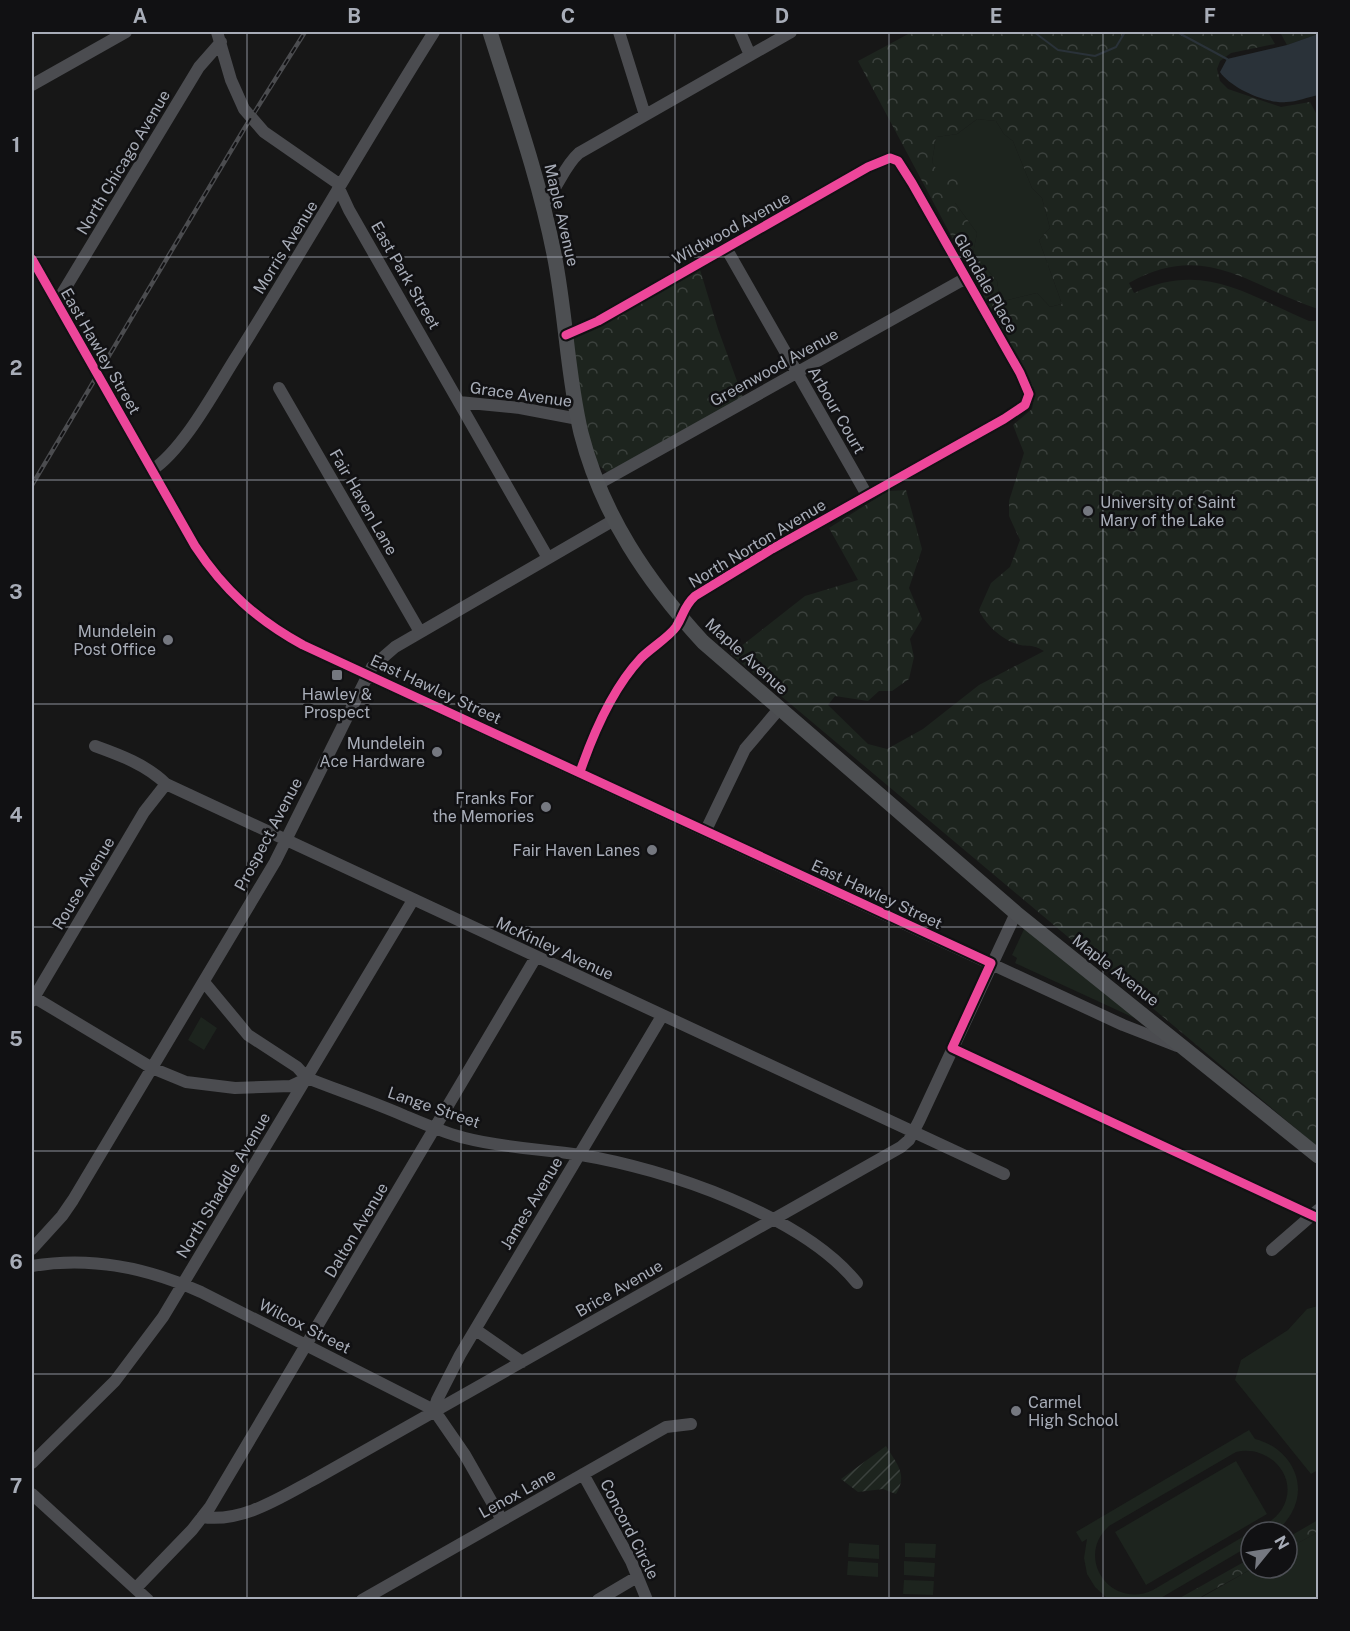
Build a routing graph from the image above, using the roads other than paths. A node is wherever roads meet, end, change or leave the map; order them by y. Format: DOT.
graph roads {
  1 [pos="126,32"];
  2 [pos="434,32"];
  3 [pos="490,32"];
  4 [pos="619,32"];
  5 [pos="740,32"];
  6 [pos="791,32"];
  7 [pos="219,37"];
  8 [pos="750,55"];
  9 [pos="32,85"];
  10 [pos="645,115"];
  11 [pos="905,172"];
  12 [pos="339,189"];
  13 [pos="543,204"];
  14 [pos="726,248"];
  15 [pos="32,259"];
  16 [pos="966,278"];
  17 [pos="57,302"];
  18 [pos="566,335"];
  19 [pos="798,374"];
  20 [pos="279,388"];
  21 [pos="459,402"];
  22 [pos="1021,408"];
  23 [pos="578,419"];
  24 [pos="152,470"];
  25 [pos="598,484"];
  26 [pos="867,495"];
  27 [pos="614,520"];
  28 [pos="548,558"];
  29 [pos="680,617"];
  30 [pos="420,632"];
  31 [pos="368,673"];
  32 [pos="779,709"];
  33 [pos="95,746"];
  34 [pos="580,772"];
  35 [pos="166,784"];
  36 [pos="706,830"];
  37 [pos="286,842"];
  38 [pos="413,900"];
  39 [pos="1016,914"];
  40 [pos="536,957"];
  41 [pos="991,963"];
  42 [pos="204,982"];
  43 [pos="32,999"];
  44 [pos="662,1016"];
  45 [pos="1187,1050"];
  46 [pos="152,1068"];
  47 [pos="308,1078"];
  48 [pos="436,1129"];
  49 [pos="913,1132"];
  50 [pos="579,1155"];
  51 [pos="1318,1156"];
  52 [pos="1004,1174"];
  53 [pos="1318,1210"];
  54 [pos="772,1220"];
  55 [pos="32,1250"];
  56 [pos="1272,1250"];
  57 [pos="32,1266"];
  58 [pos="858,1283"];
  59 [pos="184,1284"];
  60 [pos="476,1330"];
  61 [pos="306,1346"];
  62 [pos="522,1362"];
  63 [pos="435,1410"];
  64 [pos="691,1424"];
  65 [pos="32,1463"];
  66 [pos="583,1474"];
  67 [pos="32,1494"];
  68 [pos="202,1517"];
  69 [pos="502,1520"];
  70 [pos="637,1577"];
  71 [pos="136,1588"];
  72 [pos="148,1599"];
  73 [pos="362,1599"];
  74 [pos="598,1599"];
  75 [pos="647,1599"];
  1 -- 9 [label="street"];
  2 -- 12 [label="street, Morris Avenue"];
  3 -- 13 [label="main road, Maple Avenue"];
  4 -- 10 [label="street"];
  5 -- 8 [label="street"];
  6 -- 8 [label="street"];
  7 -- 12 [label="street, East Park Street"];
  7 -- 17 [label="street, North Chicago Avenue"];
  8 -- 10 [label="street"];
  10 -- 13 [label="street"];
  11 -- 14 [label="street, Wildwood Avenue"];
  11 -- 16 [label="street, Glendale Place"];
  12 -- 21 [label="street, East Park Street"];
  12 -- 24 [label="street, Morris Avenue"];
  13 -- 18 [label="main road, Maple Avenue"];
  14 -- 18 [label="street, Wildwood Avenue"];
  14 -- 19 [label="street, Arbour Court"];
  15 -- 17 [label="street, East Hawley Street"];
  16 -- 19 [label="street, Greenwood Avenue"];
  16 -- 22 [label="street, Glendale Place"];
  17 -- 24 [label="street, East Hawley Street"];
  18 -- 23 [label="main road, Maple Avenue"];
  19 -- 25 [label="street, Greenwood Avenue"];
  19 -- 26 [label="street, Arbour Court"];
  20 -- 30 [label="street, Fair Haven Lane"];
  21 -- 23 [label="street, Grace Avenue"];
  21 -- 28 [label="street, East Park Street"];
  22 -- 26 [label="street, North Norton Avenue"];
  23 -- 25 [label="main road, Maple Avenue"];
  24 -- 31 [label="street, East Hawley Street"];
  25 -- 27 [label="main road, Maple Avenue"];
  26 -- 29 [label="street, North Norton Avenue"];
  27 -- 28 [label="street, Prospect Avenue"];
  27 -- 29 [label="main road, Maple Avenue"];
  28 -- 30 [label="street, Prospect Avenue"];
  29 -- 32 [label="main road, Maple Avenue"];
  29 -- 34 [label="street, North Norton Avenue"];
  30 -- 31 [label="street, Prospect Avenue"];
  31 -- 34 [label="street, East Hawley Street"];
  31 -- 37 [label="street, Prospect Avenue"];
  32 -- 36 [label="street"];
  32 -- 39 [label="main road, Maple Avenue"];
  33 -- 35 [label="street, McKinley Avenue"];
  34 -- 36 [label="street, East Hawley Street"];
  35 -- 37 [label="street, McKinley Avenue"];
  35 -- 43 [label="street, Rouse Avenue"];
  36 -- 41 [label="street, East Hawley Street"];
  37 -- 38 [label="street, McKinley Avenue"];
  37 -- 42 [label="street, Prospect Avenue"];
  38 -- 40 [label="street, McKinley Avenue"];
  38 -- 47 [label="street, North Shaddle Avenue"];
  39 -- 41 [label="street, Brice Avenue"];
  39 -- 45 [label="main road, Maple Avenue"];
  40 -- 44 [label="street, McKinley Avenue"];
  40 -- 48 [label="street, Dalton Avenue"];
  41 -- 45 [label="street, East Hawley Street"];
  41 -- 49 [label="street, Brice Avenue"];
  42 -- 46 [label="street, Prospect Avenue"];
  42 -- 47 [label="street, Lange Street"];
  43 -- 46 [label="street"];
  44 -- 49 [label="street, McKinley Avenue"];
  44 -- 50 [label="street, James Avenue"];
  45 -- 51 [label="main road, Maple Avenue"];
  46 -- 47 [label="street"];
  46 -- 55 [label="street, Prospect Avenue"];
  47 -- 48 [label="street, Lange Street"];
  47 -- 59 [label="street, North Shaddle Avenue"];
  48 -- 50 [label="street, Lange Street"];
  48 -- 61 [label="street, Dalton Avenue"];
  49 -- 52 [label="street, McKinley Avenue"];
  49 -- 54 [label="street, Brice Avenue"];
  50 -- 54 [label="street, Lange Street"];
  50 -- 60 [label="street, James Avenue"];
  53 -- 56 [label="street"];
  54 -- 58 [label="street, Lange Street"];
  54 -- 62 [label="street, Brice Avenue"];
  57 -- 59 [label="street, Wilcox Street"];
  59 -- 61 [label="street, Wilcox Street"];
  59 -- 65 [label="street, North Shaddle Avenue"];
  60 -- 62 [label="street"];
  60 -- 63 [label="street, James Avenue"];
  61 -- 63 [label="street, Wilcox Street"];
  61 -- 68 [label="street, Dalton Avenue"];
  62 -- 63 [label="street, Brice Avenue"];
  63 -- 68 [label="street, Brice Avenue"];
  63 -- 69 [label="street, Wilcox Street"];
  64 -- 66 [label="street, Lenox Lane"];
  66 -- 69 [label="street, Lenox Lane"];
  66 -- 70 [label="street, Concord Circle"];
  67 -- 71 [label="street"];
  68 -- 71 [label="street"];
  69 -- 73 [label="street, Lenox Lane"];
  70 -- 74 [label="street"];
  70 -- 75 [label="street, Concord Circle"];
  71 -- 72 [label="street"];
}
